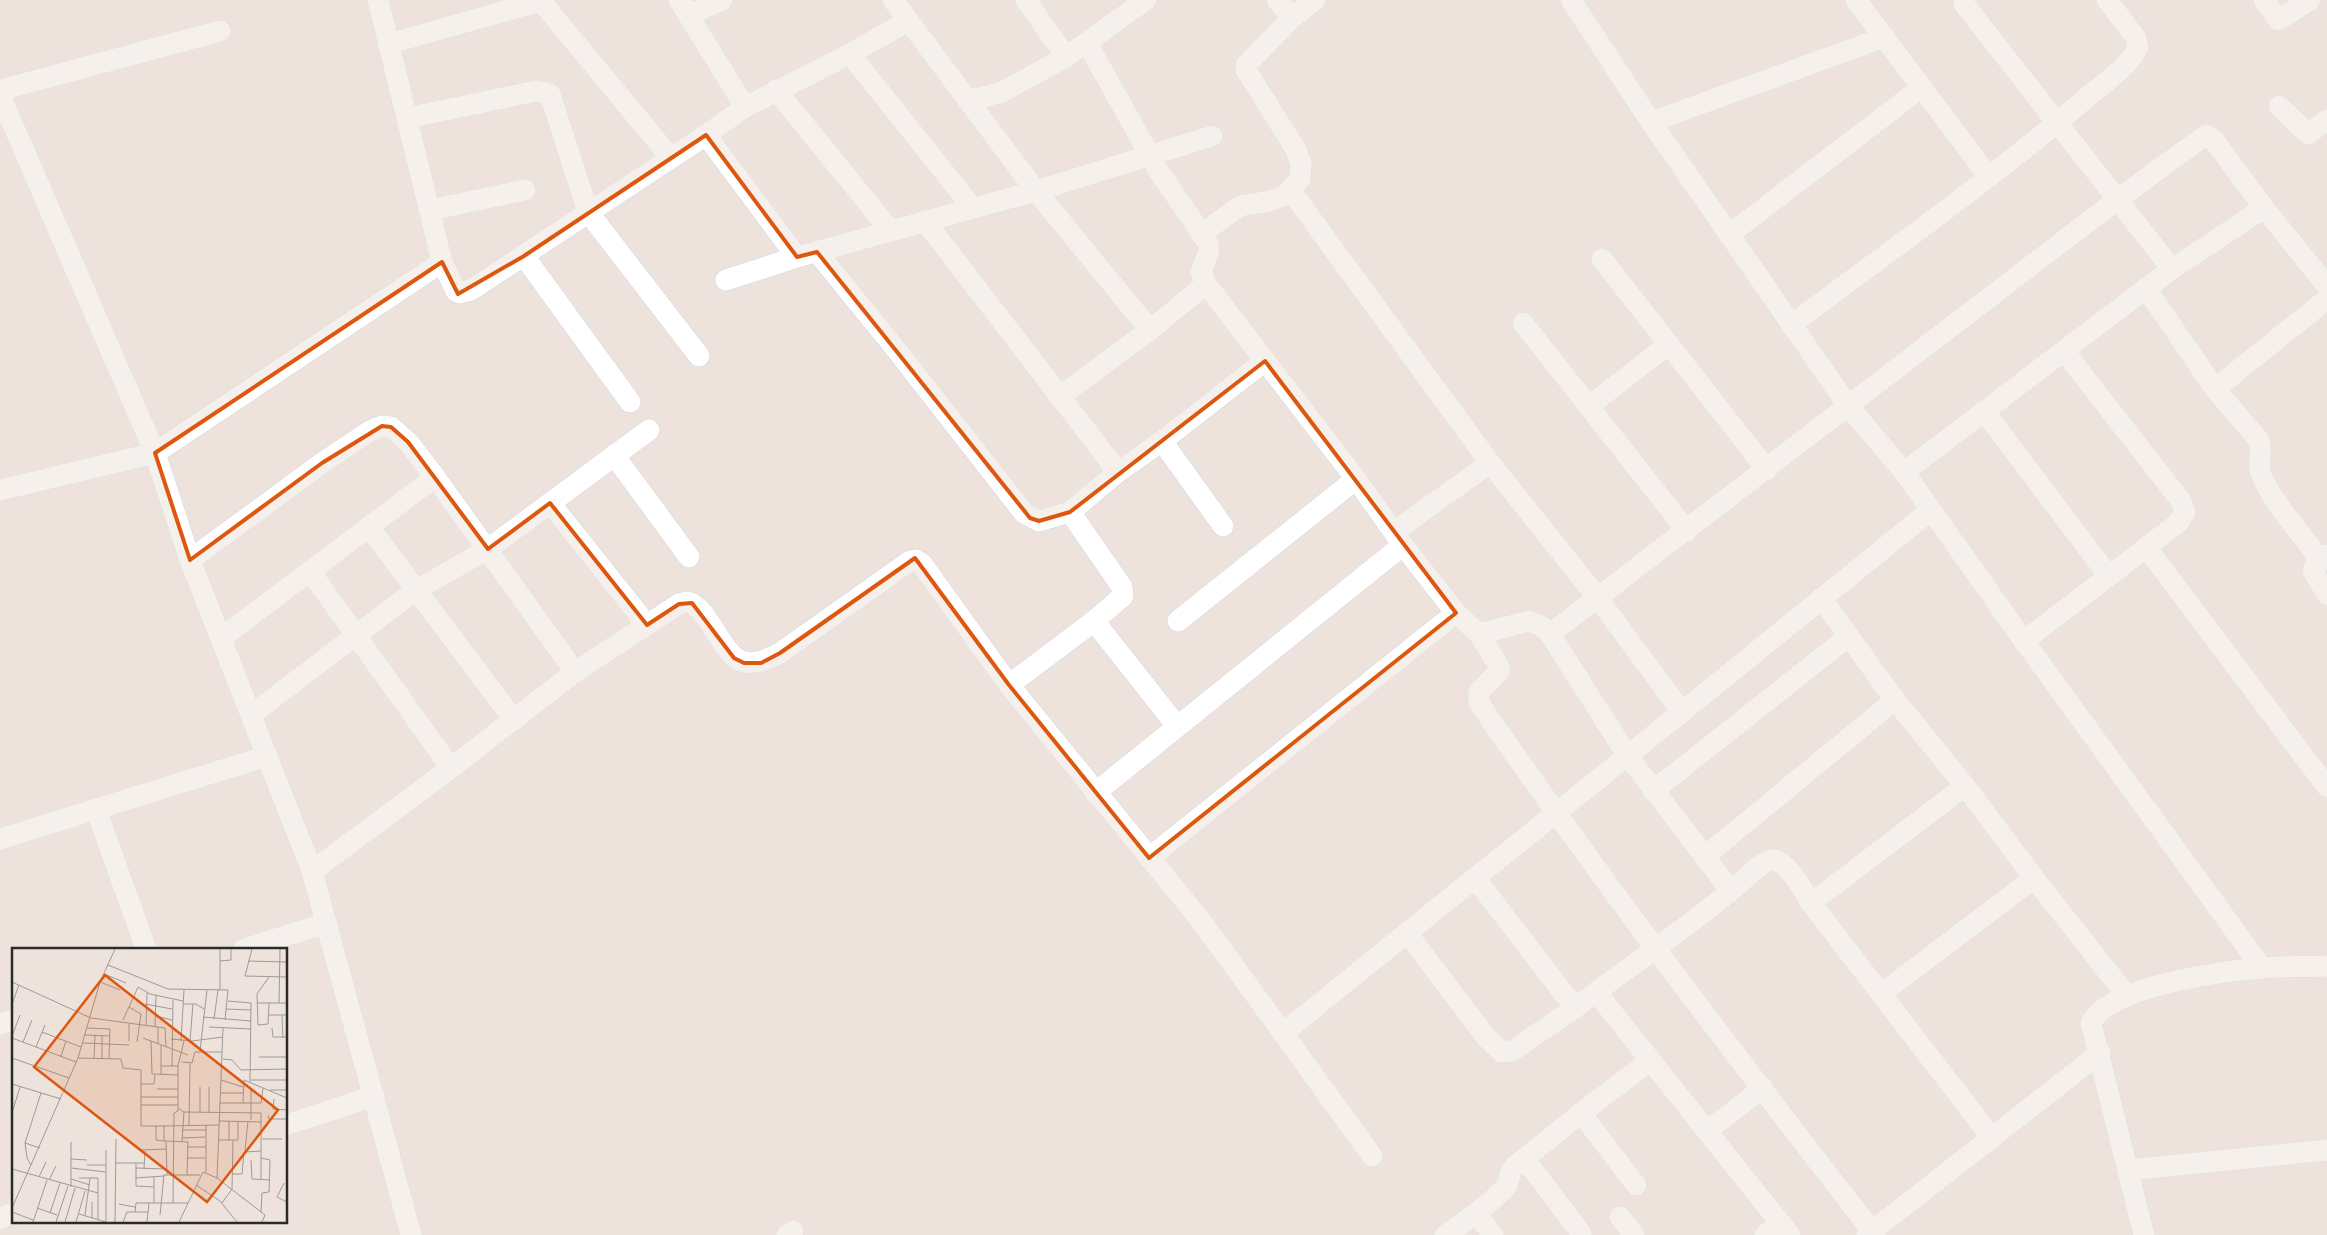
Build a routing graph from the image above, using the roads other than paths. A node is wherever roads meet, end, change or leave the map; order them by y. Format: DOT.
graph roads {
  1 [pos="378,0"];
  2 [pos="540,0"];
  3 [pos="722,0"];
  4 [pos="893,0"];
  5 [pos="1026,0"];
  6 [pos="1277,0"];
  7 [pos="1315,0"];
  8 [pos="1571,0"];
  9 [pos="1856,0"];
  10 [pos="2107,0"];
  11 [pos="2264,0"];
  12 [pos="2310,0"];
  13 [pos="1144,1"];
  14 [pos="1964,4"];
  15 [pos="684,8"];
  16 [pos="1292,18"];
  17 [pos="908,21"];
  18 [pos="220,31"];
  19 [pos="1885,37"];
  20 [pos="1087,43"];
  21 [pos="388,44"];
  22 [pos="850,54"];
  23 [pos="1066,57"];
  24 [pos="1922,87"];
  25 [pos="0,90"];
  26 [pos="776,90"];
  27 [pos="0,94"];
  28 [pos="968,101"];
  29 [pos="2279,106"];
  30 [pos="745,107"];
  31 [pos="407,118"];
  32 [pos="2327,120"];
  33 [pos="1651,122"];
  34 [pos="2058,122"];
  35 [pos="706,135"];
  36 [pos="1212,136"];
  37 [pos="1150,155"];
  38 [pos="671,158"];
  39 [pos="1989,176"];
  40 [pos="525,190"];
  41 [pos="1036,191"];
  42 [pos="1291,191"];
  43 [pos="2118,199"];
  44 [pos="972,207"];
  45 [pos="2264,208"];
  46 [pos="430,210"];
  47 [pos="588,212"];
  48 [pos="925,221"];
  49 [pos="890,230"];
  50 [pos="1202,234"];
  51 [pos="1730,234"];
  52 [pos="807,254"];
  53 [pos="524,256"];
  54 [pos="1602,258"];
  55 [pos="442,262"];
  56 [pos="2172,268"];
  57 [pos="726,280"];
  58 [pos="1206,284"];
  59 [pos="2327,286"];
  60 [pos="2146,288"];
  61 [pos="2327,298"];
  62 [pos="1524,323"];
  63 [pos="1791,325"];
  64 [pos="1150,330"];
  65 [pos="1669,344"];
  66 [pos="2064,350"];
  67 [pos="699,356"];
  68 [pos="1266,361"];
  69 [pos="2215,389"];
  70 [pos="1059,397"];
  71 [pos="630,402"];
  72 [pos="1589,406"];
  73 [pos="1848,407"];
  74 [pos="1984,411"];
  75 [pos="649,430"];
  76 [pos="1162,441"];
  77 [pos="155,453"];
  78 [pos="614,455"];
  79 [pos="1490,463"];
  80 [pos="1767,470"];
  81 [pos="1118,472"];
  82 [pos="1904,472"];
  83 [pos="435,477"];
  84 [pos="1356,479"];
  85 [pos="0,490"];
  86 [pos="550,503"];
  87 [pos="1931,510"];
  88 [pos="1070,512"];
  89 [pos="1223,526"];
  90 [pos="369,527"];
  91 [pos="1687,531"];
  92 [pos="1399,538"];
  93 [pos="2146,547"];
  94 [pos="488,549"];
  95 [pos="689,557"];
  96 [pos="2324,558"];
  97 [pos="190,560"];
  98 [pos="310,571"];
  99 [pos="2108,575"];
  100 [pos="416,590"];
  101 [pos="2327,594"];
  102 [pos="1597,597"];
  103 [pos="1821,598"];
  104 [pos="1456,613"];
  105 [pos="1094,621"];
  106 [pos="1178,621"];
  107 [pos="647,625"];
  108 [pos="1479,634"];
  109 [pos="1550,634"];
  110 [pos="355,636"];
  111 [pos="1849,636"];
  112 [pos="221,638"];
  113 [pos="2024,641"];
  114 [pos="576,672"];
  115 [pos="1009,685"];
  116 [pos="1895,700"];
  117 [pos="1682,712"];
  118 [pos="251,715"];
  119 [pos="514,720"];
  120 [pos="1176,726"];
  121 [pos="267,756"];
  122 [pos="1627,756"];
  123 [pos="451,768"];
  124 [pos="1966,786"];
  125 [pos="2327,787"];
  126 [pos="1653,791"];
  127 [pos="1095,793"];
  128 [pos="96,809"];
  129 [pos="1554,813"];
  130 [pos="0,839"];
  131 [pos="1704,857"];
  132 [pos="1149,858"];
  133 [pos="312,871"];
  134 [pos="1474,878"];
  135 [pos="2034,878"];
  136 [pos="1730,891"];
  137 [pos="1811,903"];
  138 [pos="326,923"];
  139 [pos="1408,933"];
  140 [pos="146,948"];
  141 [pos="247,948"];
  142 [pos="1655,949"];
  143 [pos="2327,966"];
  144 [pos="2262,968"];
  145 [pos="1596,992"];
  146 [pos="1882,994"];
  147 [pos="2128,996"];
  148 [pos="1575,1008"];
  149 [pos="1283,1033"];
  150 [pos="2100,1052"];
  151 [pos="1650,1061"];
  152 [pos="1763,1088"];
  153 [pos="374,1096"];
  154 [pos="1580,1113"];
  155 [pos="288,1124"];
  156 [pos="1707,1131"];
  157 [pos="1992,1138"];
  158 [pos="2327,1150"];
  159 [pos="1372,1156"];
  160 [pos="1524,1158"];
  161 [pos="2128,1170"];
  162 [pos="1636,1185"];
  163 [pos="12,1214"];
  164 [pos="1477,1214"];
  165 [pos="1620,1217"];
  166 [pos="0,1218"];
  167 [pos="1779,1231"];
  168 [pos="1581,1233"];
  169 [pos="1871,1234"];
  170 [pos="411,1235"];
  171 [pos="1445,1235"];
  172 [pos="1493,1235"];
  173 [pos="1634,1235"];
  174 [pos="2144,1235"];
  1 -- 21 [label="street"];
  2 -- 21 [label="street"];
  2 -- 38 [label="street"];
  3 -- 15 [label="street"];
  4 -- 17 [label="street"];
  5 -- 23 [label="street"];
  6 -- 16 [label="street"];
  7 -- 16 [label="street"];
  8 -- 33 [label="street"];
  9 -- 19 [label="street"];
  10 -- 34 [label="street"];
  11 -- 12 [label="street"];
  13 -- 20 [label="street"];
  14 -- 34 [label="street"];
  15 -- 30 [label="street"];
  16 -- 42 [label="street"];
  17 -- 22 [label="street"];
  17 -- 28 [label="street"];
  18 -- 25 [label="street"];
  19 -- 24 [label="street"];
  19 -- 33 [label="street"];
  20 -- 23 [label="street"];
  20 -- 37 [label="street"];
  21 -- 31 [label="street"];
  22 -- 26 [label="street"];
  22 -- 44 [label="street"];
  23 -- 28 [label="street"];
  24 -- 39 [label="street"];
  24 -- 51 [label="street"];
  26 -- 30 [label="street"];
  26 -- 49 [label="street"];
  27 -- 77 [label="street"];
  28 -- 41 [label="street"];
  29 -- 32 [label="street"];
  30 -- 35 [label="street"];
  31 -- 46 [label="street"];
  31 -- 47 [label="street"];
  33 -- 51 [label="street"];
  34 -- 39 [label="street"];
  34 -- 43 [label="street"];
  35 -- 38 [label="street"];
  35 -- 52 [label="street"];
  36 -- 37 [label="street"];
  37 -- 41 [label="street"];
  37 -- 50 [label="street"];
  38 -- 47 [label="street"];
  39 -- 63 [label="street"];
  40 -- 46 [label="street"];
  41 -- 44 [label="street"];
  41 -- 64 [label="street"];
  42 -- 50 [label="street"];
  42 -- 79 [label="street"];
  43 -- 45 [label="street"];
  43 -- 56 [label="street"];
  43 -- 73 [label="street"];
  44 -- 48 [label="street"];
  45 -- 56 [label="street"];
  45 -- 59 [label="street"];
  46 -- 55 [label="street"];
  47 -- 53 [label="street"];
  47 -- 67 [label="street"];
  48 -- 49 [label="street"];
  48 -- 70 [label="street"];
  49 -- 52 [label="street"];
  50 -- 58 [label="street"];
  51 -- 63 [label="street"];
  52 -- 57 [label="street"];
  52 -- 88 [label="street"];
  53 -- 55 [label="street"];
  53 -- 71 [label="street"];
  54 -- 65 [label="street"];
  55 -- 77 [label="street"];
  56 -- 60 [label="street"];
  58 -- 64 [label="street"];
  58 -- 68 [label="street"];
  60 -- 66 [label="street"];
  60 -- 69 [label="street"];
  61 -- 69 [label="street"];
  62 -- 72 [label="street"];
  63 -- 73 [label="street"];
  64 -- 70 [label="street"];
  65 -- 72 [label="street"];
  65 -- 80 [label="street"];
  66 -- 74 [label="street"];
  66 -- 93 [label="street"];
  68 -- 76 [label="street"];
  68 -- 84 [label="street"];
  69 -- 96 [label="street"];
  70 -- 81 [label="street"];
  72 -- 91 [label="street"];
  73 -- 80 [label="street"];
  73 -- 82 [label="street"];
  74 -- 82 [label="street"];
  74 -- 99 [label="street"];
  75 -- 78 [label="street"];
  76 -- 81 [label="street"];
  76 -- 89 [label="street"];
  77 -- 85 [label="street"];
  77 -- 97 [label="street"];
  78 -- 86 [label="street"];
  78 -- 95 [label="street"];
  79 -- 92 [label="street"];
  79 -- 102 [label="street"];
  80 -- 91 [label="street"];
  81 -- 88 [label="street"];
  82 -- 87 [label="street"];
  83 -- 90 [label="street"];
  83 -- 94 [label="street"];
  83 -- 97 [label="street"];
  84 -- 92 [label="street"];
  84 -- 106 [label="street"];
  86 -- 94 [label="street"];
  86 -- 107 [label="street"];
  87 -- 103 [label="street"];
  87 -- 113 [label="street"];
  88 -- 105 [label="street"];
  90 -- 98 [label="street"];
  90 -- 100 [label="street"];
  91 -- 102 [label="street"];
  92 -- 104 [label="street"];
  92 -- 120 [label="street"];
  93 -- 99 [label="street"];
  93 -- 125 [label="street"];
  94 -- 100 [label="street"];
  94 -- 114 [label="street"];
  96 -- 101 [label="street"];
  97 -- 112 [label="street"];
  98 -- 110 [label="street"];
  98 -- 112 [label="street"];
  99 -- 113 [label="street"];
  100 -- 110 [label="street"];
  100 -- 119 [label="street"];
  102 -- 109 [label="street"];
  102 -- 117 [label="street"];
  103 -- 111 [label="street"];
  103 -- 117 [label="street"];
  104 -- 108 [label="street"];
  104 -- 132 [label="street"];
  105 -- 115 [label="street"];
  105 -- 120 [label="street"];
  107 -- 114 [label="street"];
  107 -- 115 [label="street"];
  108 -- 109 [label="street"];
  108 -- 129 [label="street"];
  109 -- 122 [label="street"];
  110 -- 118 [label="street"];
  110 -- 123 [label="street"];
  111 -- 116 [label="street"];
  111 -- 126 [label="street"];
  112 -- 118 [label="street"];
  113 -- 144 [label="street"];
  114 -- 119 [label="street"];
  115 -- 127 [label="street"];
  116 -- 124 [label="street"];
  116 -- 131 [label="street"];
  117 -- 122 [label="street"];
  118 -- 121 [label="street"];
  119 -- 123 [label="street"];
  120 -- 127 [label="street"];
  121 -- 128 [label="street"];
  121 -- 133 [label="street"];
  122 -- 126 [label="street"];
  122 -- 129 [label="street"];
  123 -- 133 [label="street"];
  124 -- 135 [label="street"];
  124 -- 137 [label="street"];
  126 -- 131 [label="street"];
  127 -- 132 [label="street"];
  128 -- 130 [label="street"];
  128 -- 140 [label="street"];
  129 -- 134 [label="street"];
  129 -- 142 [label="street"];
  131 -- 136 [label="street"];
  132 -- 149 [label="street"];
  133 -- 138 [label="street"];
  134 -- 139 [label="street"];
  134 -- 148 [label="street"];
  135 -- 146 [label="street"];
  135 -- 147 [label="street"];
  136 -- 137 [label="street"];
  136 -- 142 [label="street"];
  137 -- 146 [label="street"];
  138 -- 141 [label="street"];
  138 -- 153 [label="street"];
  139 -- 148 [label="street"];
  139 -- 149 [label="street"];
  142 -- 145 [label="street"];
  142 -- 152 [label="street"];
  143 -- 144 [label="street"];
  144 -- 147 [label="street"];
  145 -- 148 [label="street"];
  145 -- 151 [label="street"];
  146 -- 157 [label="street"];
  147 -- 150 [label="street"];
  149 -- 159 [label="street"];
  150 -- 157 [label="street"];
  150 -- 161 [label="street"];
  151 -- 154 [label="street"];
  151 -- 156 [label="street"];
  152 -- 156 [label="street"];
  152 -- 169 [label="street"];
  153 -- 155 [label="street"];
  153 -- 170 [label="street"];
  154 -- 160 [label="street"];
  154 -- 162 [label="street"];
  156 -- 167 [label="street"];
  157 -- 169 [label="street"];
  158 -- 161 [label="street"];
  160 -- 164 [label="street"];
  160 -- 168 [label="street"];
  161 -- 174 [label="street"];
  163 -- 166 [label="street"];
  164 -- 171 [label="street"];
  164 -- 172 [label="street"];
  165 -- 173 [label="street"];
}
